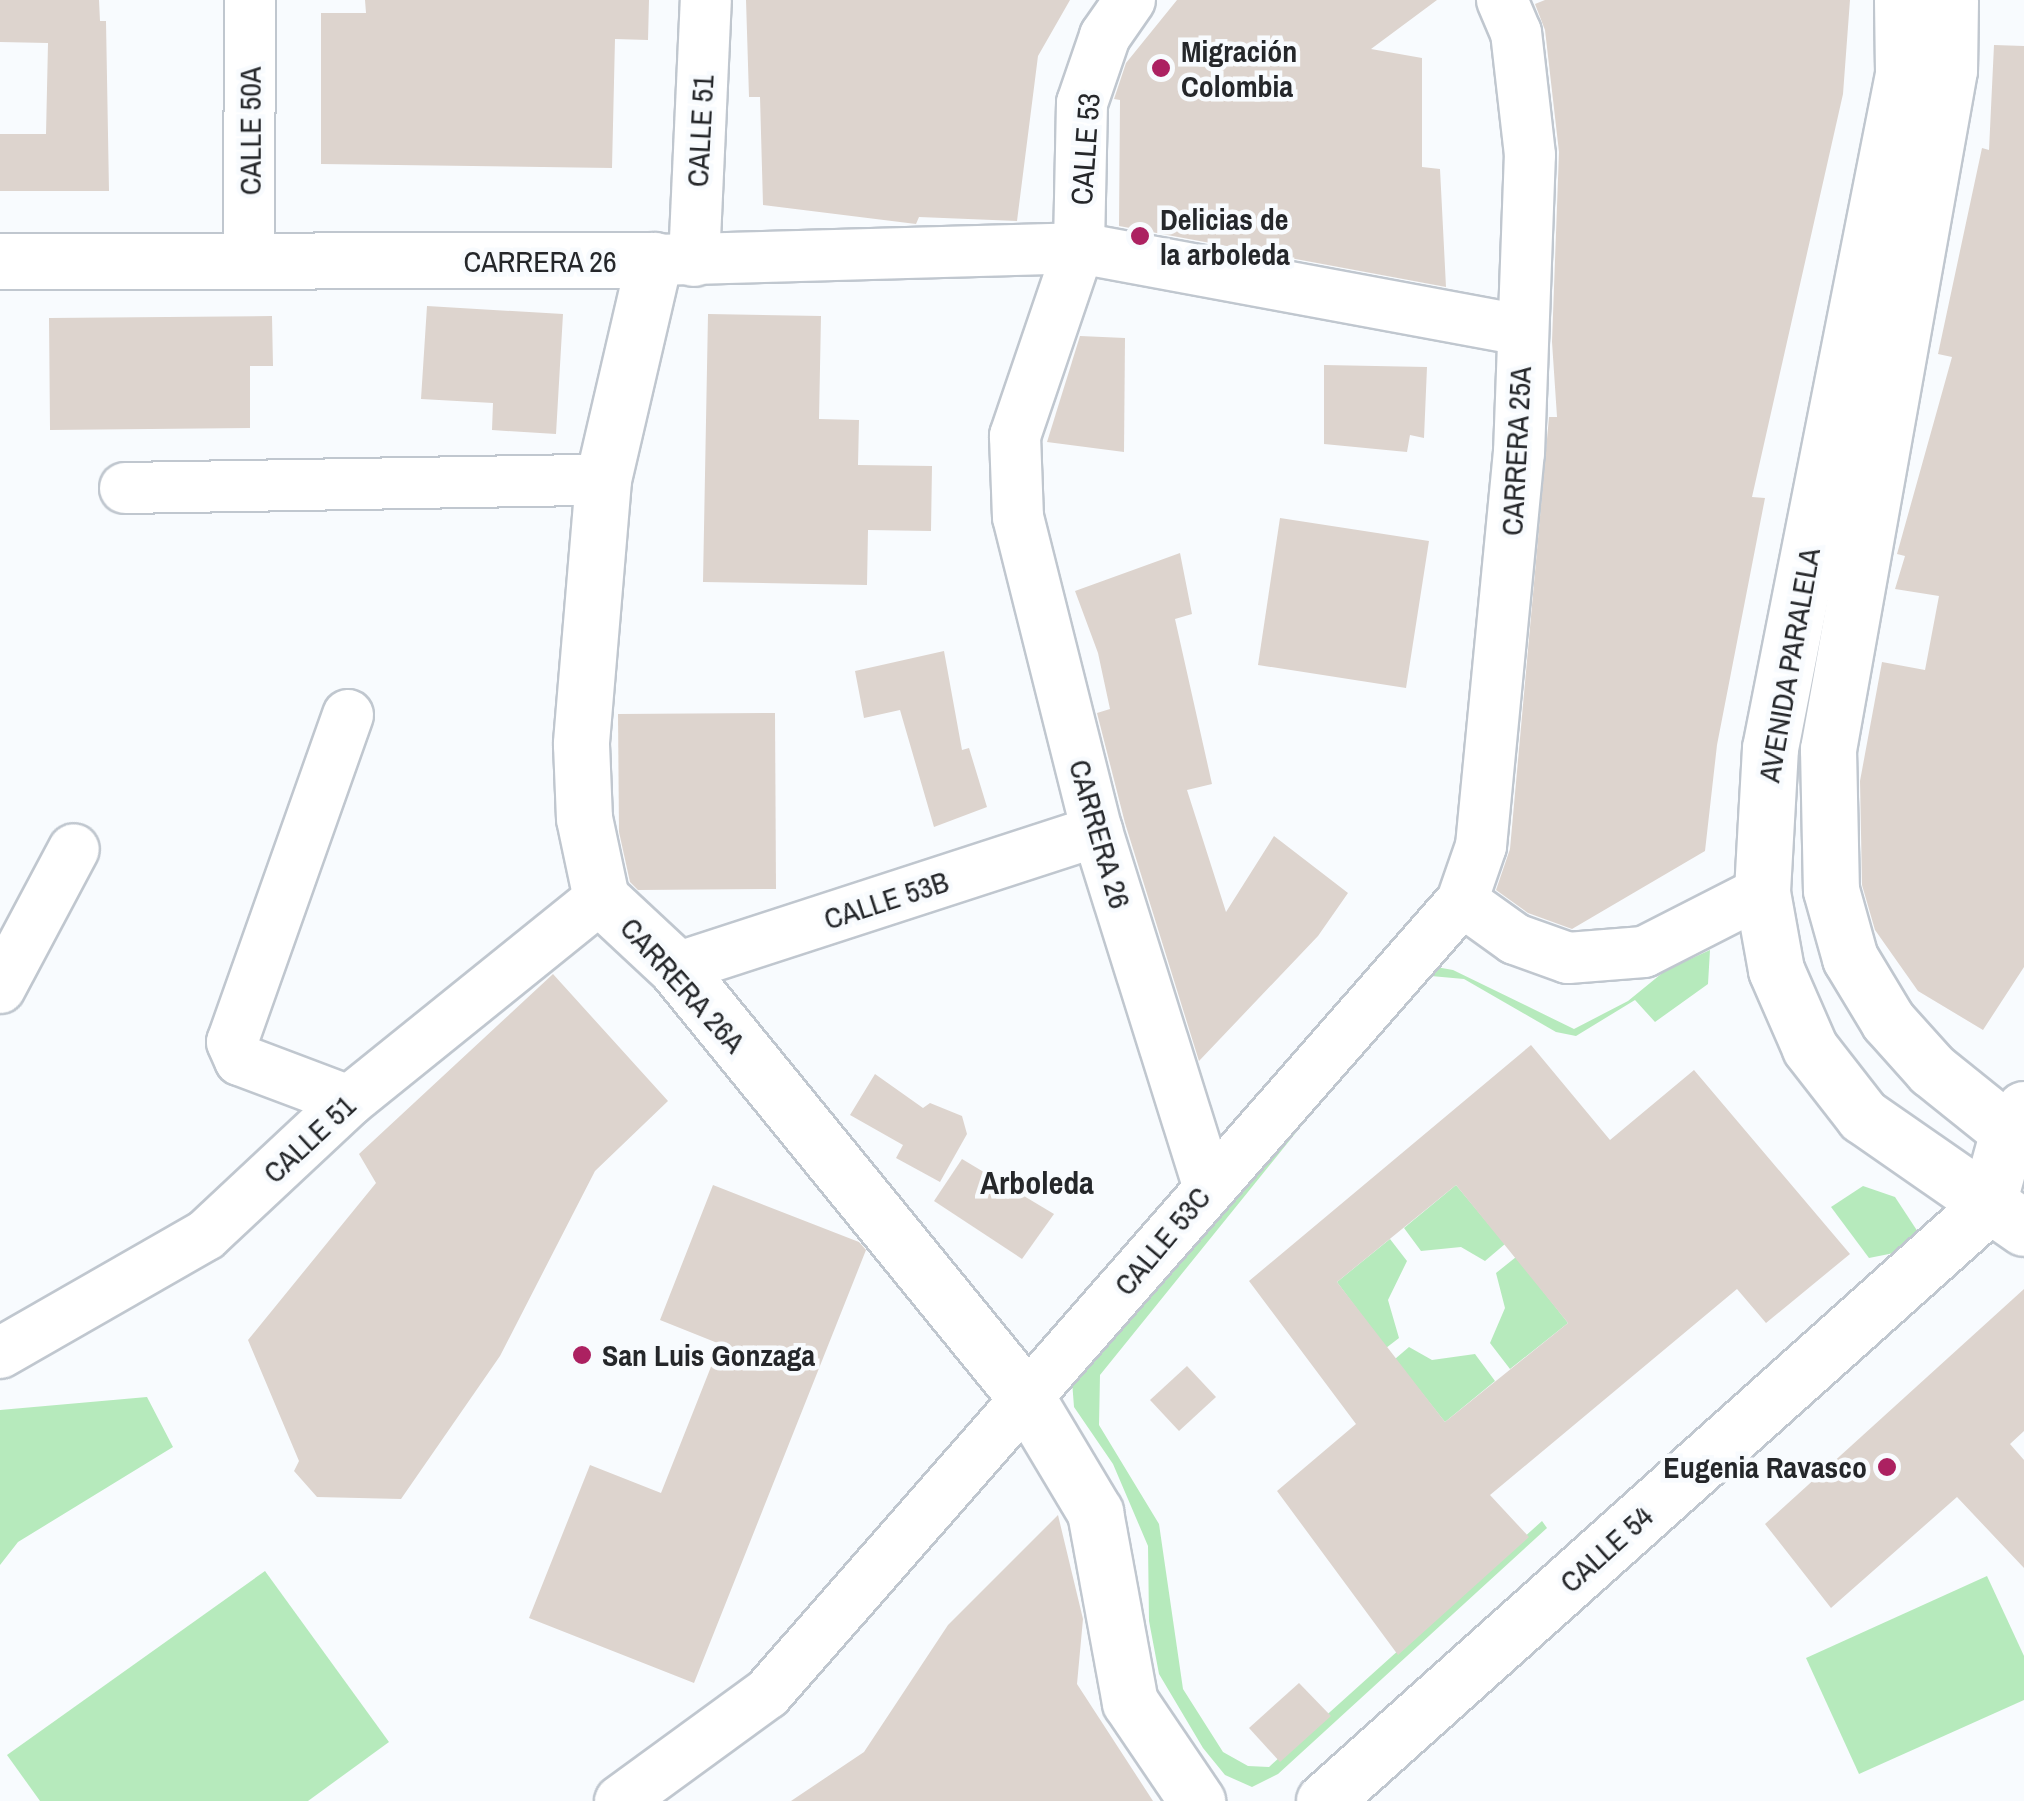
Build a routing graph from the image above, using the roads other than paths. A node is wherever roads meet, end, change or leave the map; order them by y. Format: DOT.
graph roads {
  1 [pos="250,0"];
  2 [pos="706,0"];
  3 [pos="1130,0"];
  4 [pos="1502,0"];
  5 [pos="1902,0"];
  6 [pos="1950,0"];
  7 [pos="1079,248"];
  8 [pos="0,261"];
  9 [pos="674,261"];
  10 [pos="249,262"];
  11 [pos="1522,330"];
  12 [pos="604,480"];
  13 [pos="124,488"];
  14 [pos="348,715"];
  15 [pos="1097,831"];
  16 [pos="74,848"];
  17 [pos="1762,892"];
  18 [pos="601,898"];
  19 [pos="1462,901"];
  20 [pos="676,968"];
  21 [pos="0,988"];
  22 [pos="349,1100"];
  23 [pos="2018,1129"];
  24 [pos="1208,1186"];
  25 [pos="2006,1217"];
  26 [pos="0,1353"];
  27 [pos="1028,1400"];
  28 [pos="620,1801"];
  29 [pos="1197,1801"];
  30 [pos="1324,1801"];
  1 -- 10 [label="street, CALLE 50A"];
  2 -- 9 [label="street, CALLE 51"];
  3 -- 7 [label="street, CALLE 53"];
  4 -- 11 [label="street, CARRERA 25A"];
  5 -- 17 [label="street, AVENIDA PARALELA"];
  6 -- 23 [label="street, AVENIDA PARALELA"];
  7 -- 9 [label="street, CARRERA 26"];
  7 -- 11 [label="street, CARRERA 26"];
  7 -- 15 [label="street, CARRERA 26"];
  8 -- 10 [label="street, CARRERA 26"];
  9 -- 10 [label="street, CARRERA 26"];
  9 -- 12 [label="street, CARRERA 26A"];
  11 -- 19 [label="street, CARRERA 25A"];
  12 -- 13 [label="street"];
  12 -- 18 [label="street, CARRERA 26A"];
  14 -- 22 [label="street"];
  15 -- 20 [label="street, CALLE 53B"];
  15 -- 24 [label="street, CARRERA 26"];
  16 -- 21 [label="street"];
  17 -- 19 [label="street"];
  17 -- 25 [label="street, AVENIDA PARALELA"];
  18 -- 20 [label="street, CARRERA 26A"];
  18 -- 22 [label="street, CALLE 51"];
  19 -- 24 [label="street, CALLE 53C"];
  20 -- 27 [label="street, CARRERA 26A"];
  22 -- 26 [label="street, CALLE 51"];
  23 -- 25 [label="street"];
  24 -- 27 [label="street, CALLE 53C"];
  25 -- 30 [label="street, CALLE 54"];
  27 -- 28 [label="street, CALLE 53C"];
  27 -- 29 [label="street, CARRERA 26A"];
}
